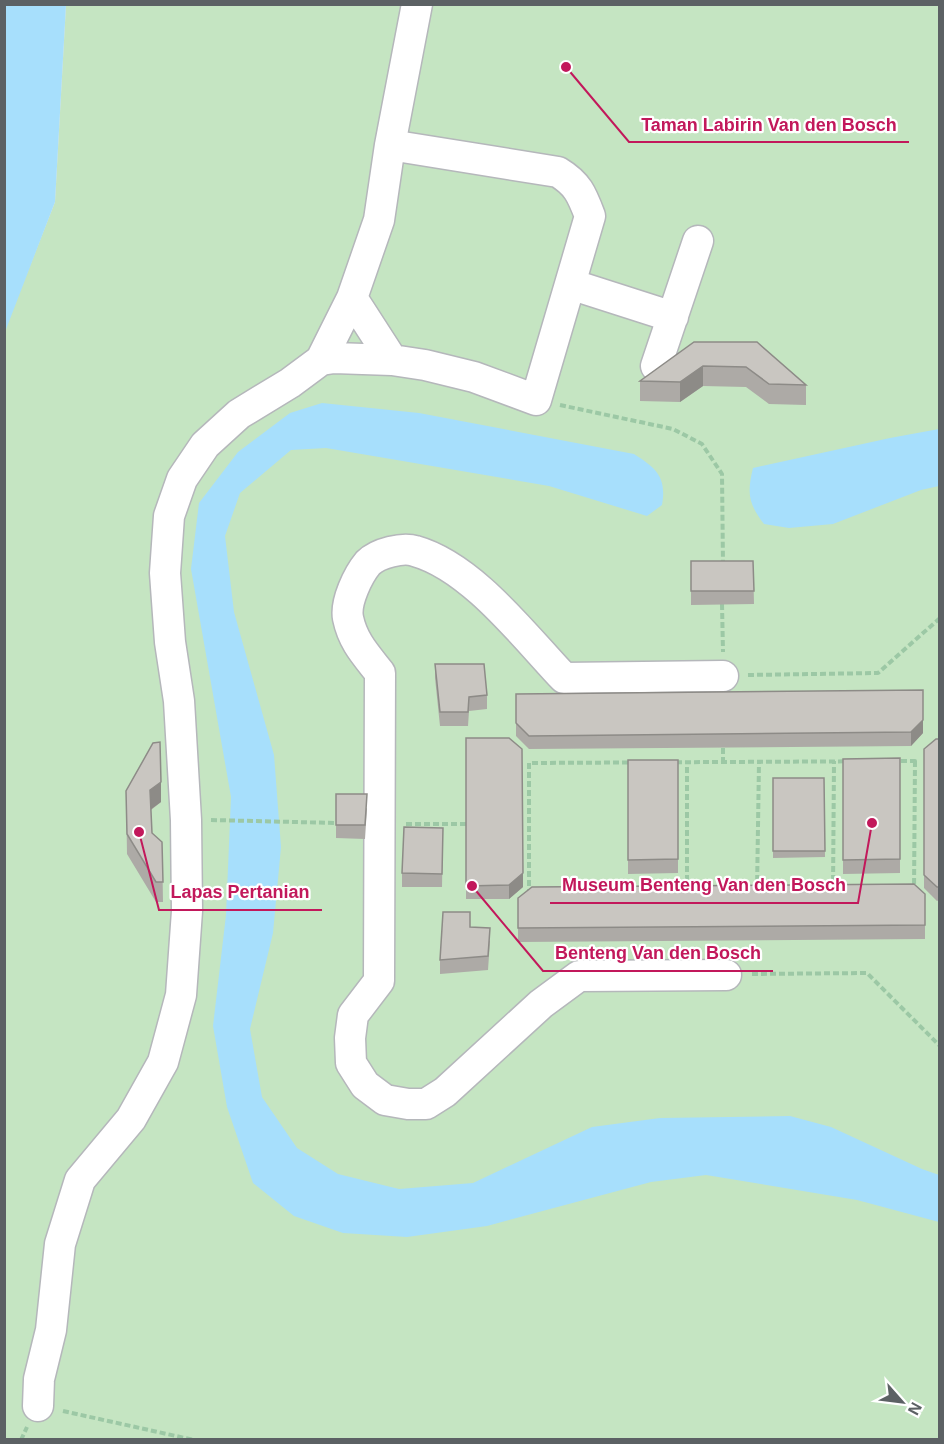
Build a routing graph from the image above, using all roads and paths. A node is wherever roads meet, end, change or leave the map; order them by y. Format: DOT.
graph roads {
  1 [pos="417,4"];
  2 [pos="390,146"];
  3 [pos="698,241"];
  4 [pos="570,284"];
  5 [pos="352,298"];
  6 [pos="673,317"];
  7 [pos="321,360"];
  8 [pos="392,360"];
  9 [pos="656,366"];
  10 [pos="536,400"];
  11 [pos="723,574"];
  12 [pos="722,604"];
  13 [pos="939,618"];
  14 [pos="723,676"];
  15 [pos="723,747"];
  16 [pos="834,761"];
  17 [pos="687,762"];
  18 [pos="723,762"];
  19 [pos="759,762"];
  20 [pos="226,820"];
  21 [pos="336,823"];
  22 [pos="379,824"];
  23 [pos="466,824"];
  24 [pos="523,824"];
  25 [pos="529,825"];
  26 [pos="687,892"];
  27 [pos="726,892"];
  28 [pos="757,892"];
  29 [pos="833,892"];
  30 [pos="726,899"];
  31 [pos="726,975"];
  32 [pos="939,1046"];
  33 [pos="38,1406"];
  34 [pos="21,1440"];
  35 [pos="194,1440"];
  1 -- 2 [label="street"];
  2 -- 4 [label="street"];
  2 -- 5 [label="street"];
  3 -- 6 [label="street"];
  4 -- 6 [label="street"];
  4 -- 10 [label="street"];
  5 -- 7 [label="street"];
  5 -- 8 [label="street"];
  6 -- 9 [label="street"];
  7 -- 8 [label="street"];
  7 -- 33 [label="street"];
  8 -- 10 [label="street"];
  10 -- 11 [label="path"];
  12 -- 14 [label="path"];
  13 -- 14 [label="path"];
  14 -- 22 [label="street"];
  15 -- 18 [label="path"];
  16 -- 19 [label="path"];
  16 -- 29 [label="path"];
  16 -- 29 [label="path"];
  17 -- 18 [label="path"];
  17 -- 25 [label="path"];
  17 -- 26 [label="path"];
  18 -- 19 [label="path"];
  19 -- 28 [label="path"];
  20 -- 21 [label="path"];
  22 -- 23 [label="path"];
  22 -- 31 [label="street"];
  24 -- 25 [label="path"];
  25 -- 26 [label="path"];
  26 -- 27 [label="path"];
  27 -- 28 [label="path"];
  27 -- 30 [label="path"];
  28 -- 29 [label="path"];
  31 -- 32 [label="path"];
  33 -- 34 [label="path"];
  33 -- 35 [label="path"];
}
